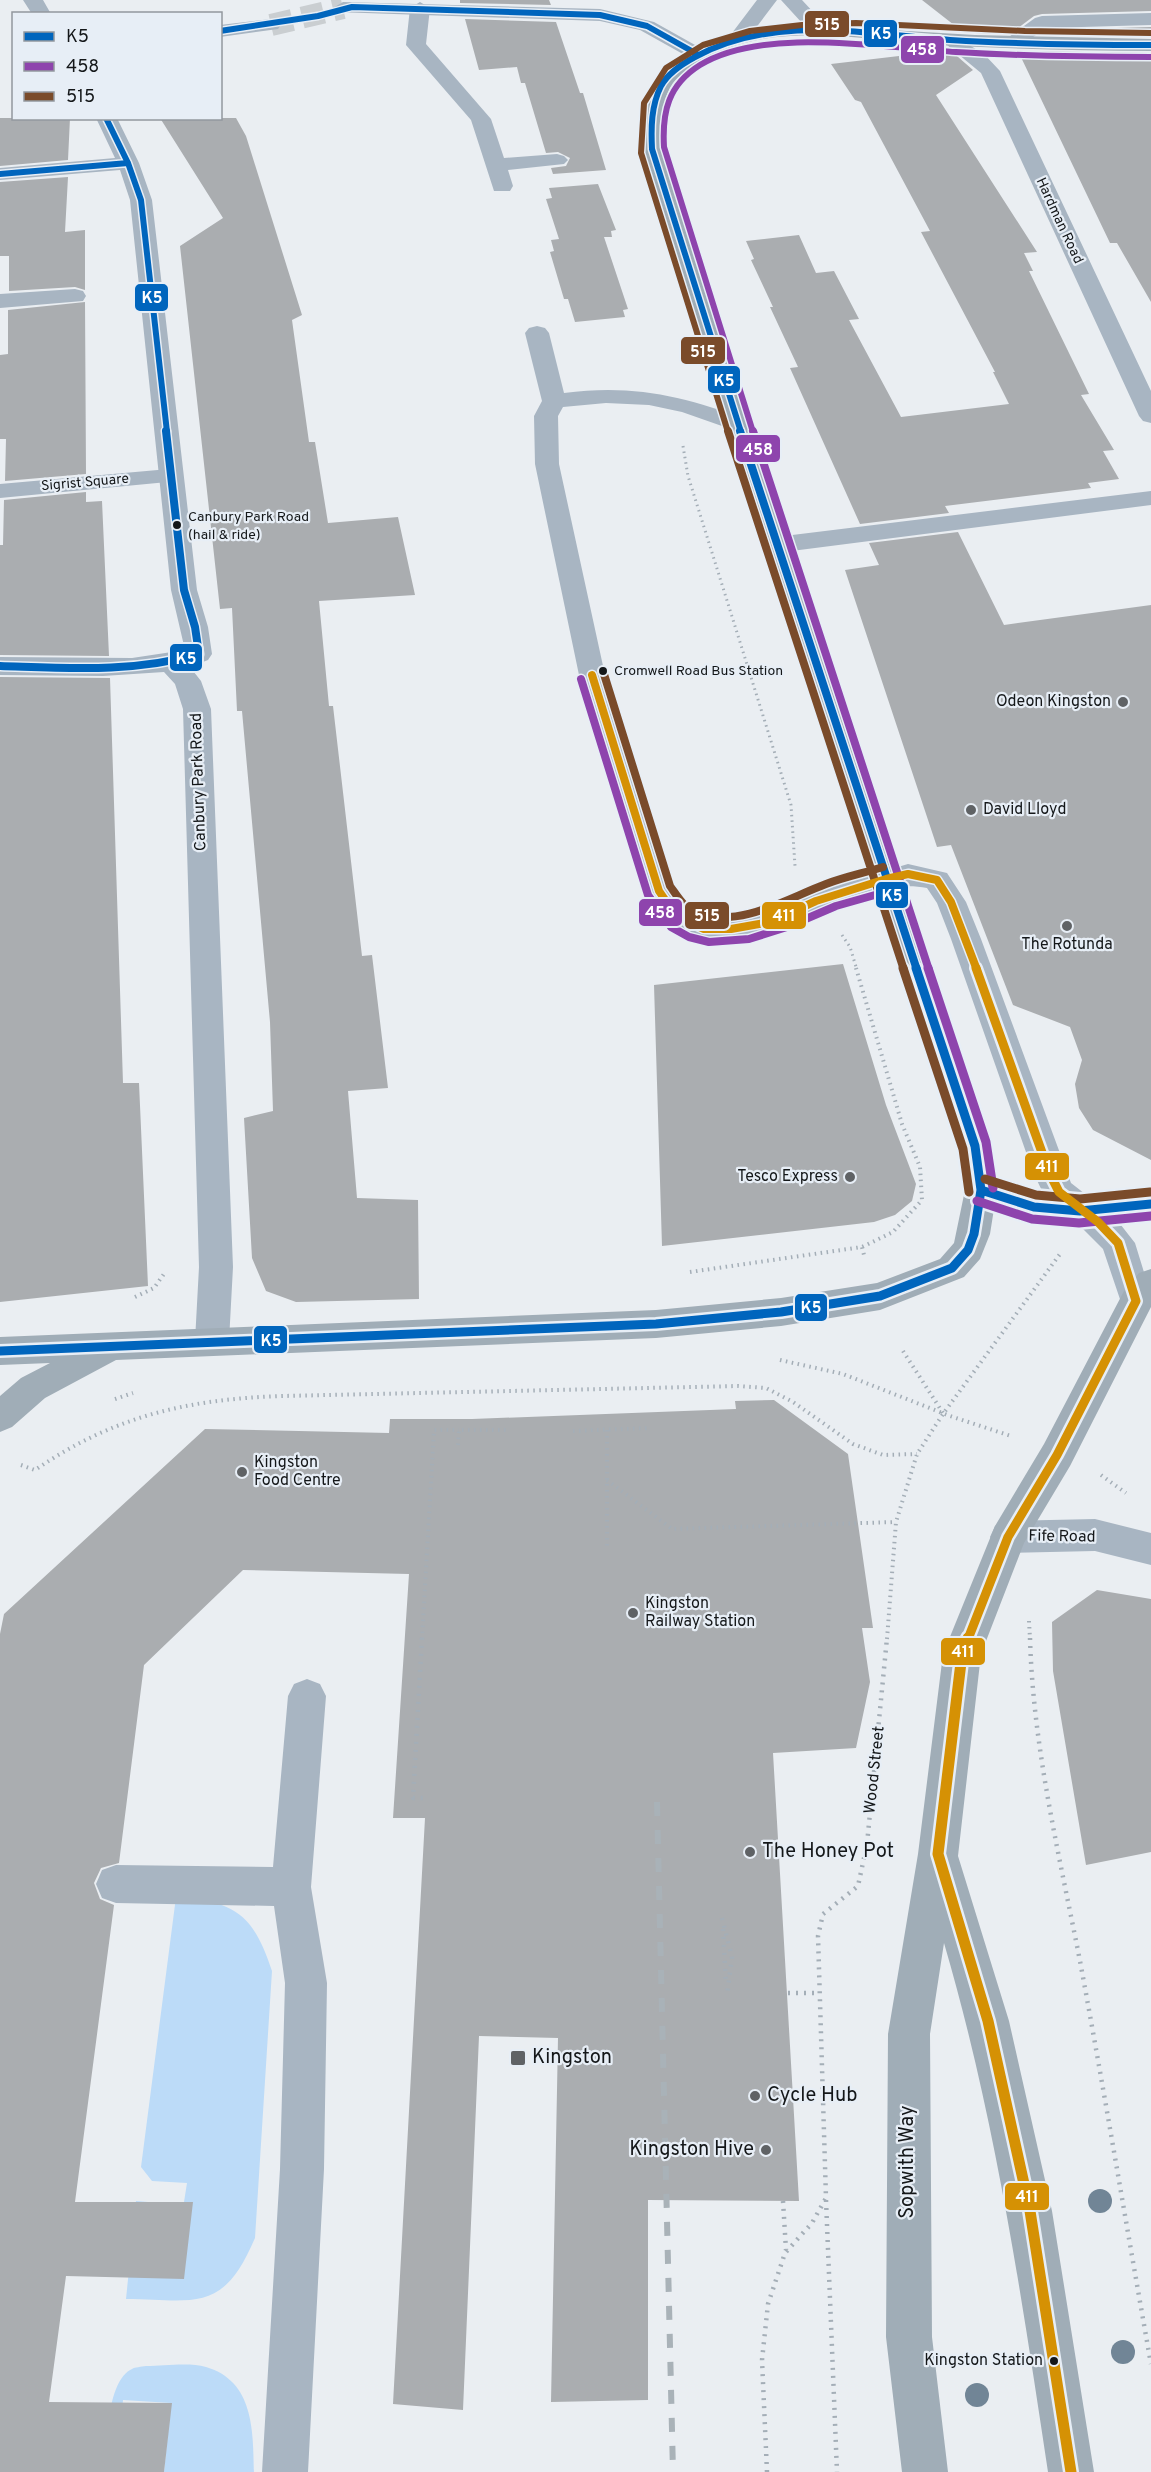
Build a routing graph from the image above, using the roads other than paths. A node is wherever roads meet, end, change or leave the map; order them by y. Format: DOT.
graph roads {
  1 [pos="767,0"];
  2 [pos="791,0"];
  3 [pos="374,4"];
  4 [pos="343,8"];
  5 [pos="420,8"];
  6 [pos="1151,19"];
  7 [pos="271,25"];
  8 [pos="228,30"];
  9 [pos="820,31"];
  10 [pos="739,37"];
  11 [pos="951,40"];
  12 [pos="1012,42"];
  13 [pos="1151,45"];
  14 [pos="697,54"];
  15 [pos="107,120"];
  16 [pos="557,160"];
  17 [pos="128,162"];
  18 [pos="496,165"];
  19 [pos="0,174"];
  20 [pos="502,186"];
  21 [pos="75,296"];
  22 [pos="0,301"];
  23 [pos="537,333"];
  24 [pos="554,401"];
  25 [pos="1151,416"];
  26 [pos="739,425"];
  27 [pos="169,476"];
  28 [pos="0,491"];
  29 [pos="1151,498"];
  30 [pos="776,545"];
  31 [pos="171,663"];
  32 [pos="0,666"];
  33 [pos="886,879"];
  34 [pos="981,1190"];
  35 [pos="1151,1204"];
  36 [pos="1080,1211"];
  37 [pos="1143,1292"];
  38 [pos="212,1341"];
  39 [pos="113,1346"];
  40 [pos="0,1352"];
  41 [pos="0,1417"];
  42 [pos="1008,1537"];
  43 [pos="1151,1549"];
  44 [pos="307,1696"];
  45 [pos="938,1854"];
  46 [pos="116,1884"];
  47 [pos="291,1887"];
  48 [pos="285,2472"];
  49 [pos="925,2472"];
  50 [pos="1071,2472"];
  1 -- 10 [label="street"];
  2 -- 9 [label="street"];
  3 -- 4 [label="street"];
  3 -- 5 [label="street"];
  5 -- 14 [label="street"];
  5 -- 18 [label="street"];
  6 -- 12 [label="street"];
  7 -- 8 [label="street"];
  9 -- 10 [label="main road"];
  9 -- 11 [label="main road"];
  10 -- 14 [label="main road"];
  11 -- 12 [label="main road"];
  11 -- 25 [label="street, Hardman Road"];
  12 -- 13 [label="main road"];
  14 -- 26 [label="main road"];
  15 -- 17 [label="street"];
  16 -- 18 [label="street"];
  17 -- 19 [label="street"];
  17 -- 27 [label="street"];
  18 -- 20 [label="street"];
  21 -- 22 [label="street"];
  23 -- 24 [label="street"];
  24 -- 26 [label="street"];
  24 -- 33 [label="street"];
  26 -- 30 [label="main road"];
  27 -- 28 [label="street, Sigrist Square"];
  27 -- 31 [label="street"];
  29 -- 30 [label="street"];
  30 -- 33 [label="main road"];
  31 -- 32 [label="street"];
  31 -- 38 [label="street, Canbury Park Road"];
  33 -- 34 [label="main road"];
  33 -- 36 [label="street"];
  34 -- 36 [label="street"];
  34 -- 38 [label="main road"];
  35 -- 36 [label="street"];
  36 -- 37 [label="street"];
  37 -- 42 [label="main road"];
  38 -- 39 [label="main road"];
  39 -- 40 [label="main road"];
  39 -- 41 [label="main road"];
  42 -- 43 [label="street, Fife Road"];
  42 -- 45 [label="main road"];
  44 -- 47 [label="street"];
  45 -- 49 [label="main road, Sopwith Way"];
  45 -- 50 [label="main road"];
  46 -- 47 [label="street"];
  47 -- 48 [label="street"];
}
